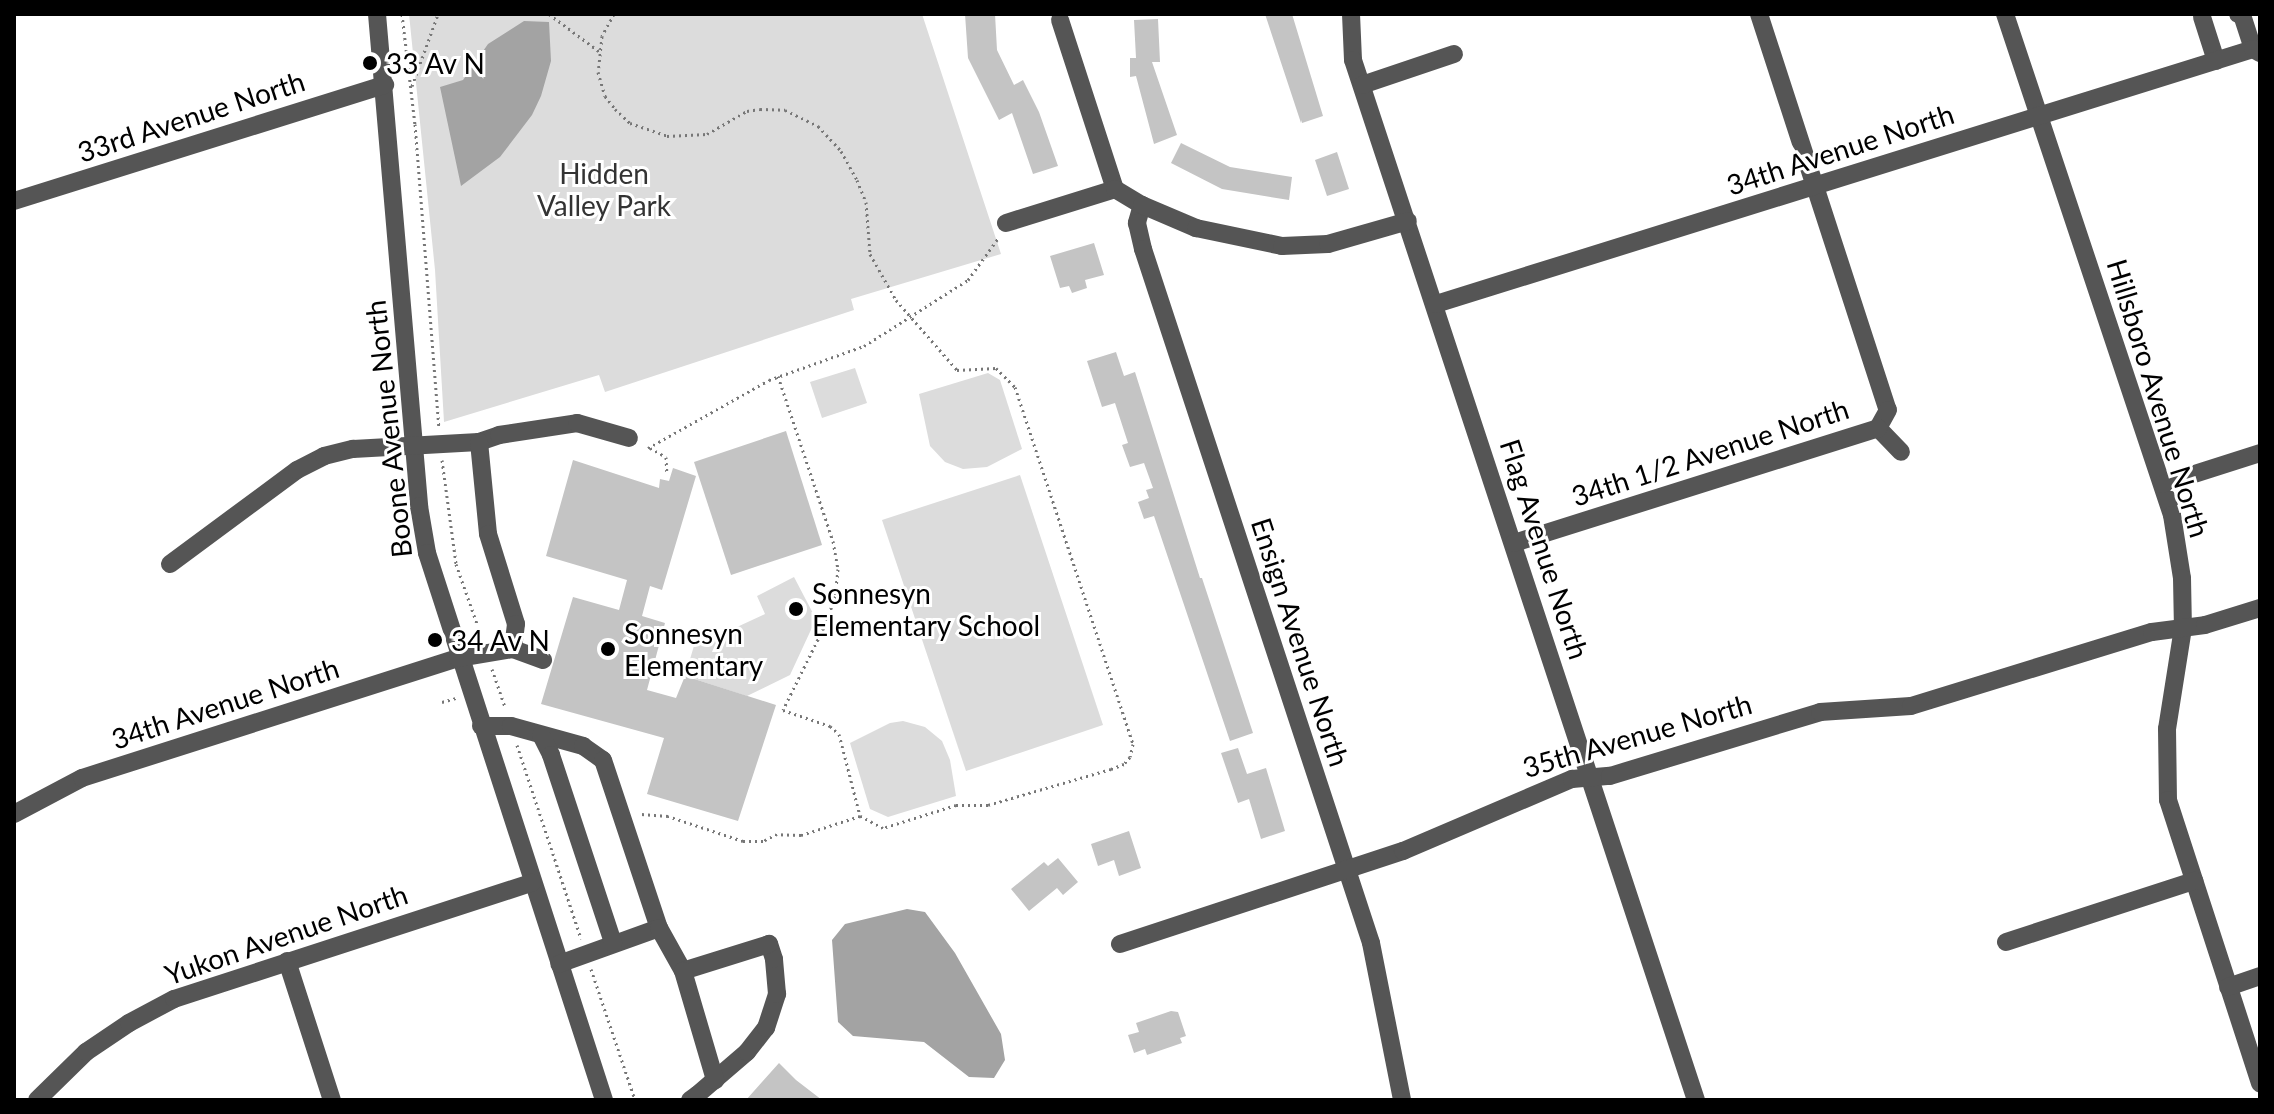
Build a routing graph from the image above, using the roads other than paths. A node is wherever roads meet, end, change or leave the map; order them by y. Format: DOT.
graph roads {
  1 [pos="377,14"];
  2 [pos="1351,14"];
  3 [pos="1759,14"];
  4 [pos="2005,14"];
  5 [pos="2242,14"];
  6 [pos="2200,15"];
  7 [pos="1060,20"];
  8 [pos="2256,51"];
  9 [pos="1454,54"];
  10 [pos="2216,61"];
  11 [pos="385,85"];
  12 [pos="1362,85"];
  13 [pos="2038,115"];
  14 [pos="1816,186"];
  15 [pos="1115,189"];
  16 [pos="14,201"];
  17 [pos="1142,205"];
  18 [pos="1408,221"];
  19 [pos="1006,223"];
  20 [pos="1436,304"];
  21 [pos="1878,428"];
  22 [pos="629,438"];
  23 [pos="479,442"];
  24 [pos="414,447"];
  25 [pos="1901,452"];
  26 [pos="2260,453"];
  27 [pos="2163,484"];
  28 [pos="1514,543"];
  29 [pos="170,564"];
  30 [pos="2260,608"];
  31 [pos="2183,628"];
  32 [pos="513,649"];
  33 [pos="458,658"];
  34 [pos="543,660"];
  35 [pos="481,726"];
  36 [pos="541,735"];
  37 [pos="1590,779"];
  38 [pos="14,814"];
  39 [pos="1346,869"];
  40 [pos="2194,881"];
  41 [pos="532,883"];
  42 [pos="659,928"];
  43 [pos="2006,942"];
  44 [pos="613,943"];
  45 [pos="1120,944"];
  46 [pos="287,961"];
  47 [pos="559,964"];
  48 [pos="683,971"];
  49 [pos="2260,976"];
  50 [pos="2228,987"];
  51 [pos="715,1080"];
  52 [pos="2260,1083"];
  53 [pos="37,1100"];
  54 [pos="332,1100"];
  55 [pos="604,1100"];
  56 [pos="690,1100"];
  57 [pos="1402,1100"];
  58 [pos="1696,1100"];
  1 -- 11 [label="street, Boone Avenue North"];
  2 -- 12 [label="street, Flag Avenue North"];
  3 -- 14 [label="street"];
  4 -- 13 [label="street, Hillsboro Avenue North"];
  5 -- 8 [label="street"];
  6 -- 10 [label="street"];
  7 -- 15 [label="street"];
  8 -- 10 [label="street, 34th Avenue North"];
  9 -- 12 [label="street"];
  10 -- 13 [label="street, 34th Avenue North"];
  11 -- 16 [label="street, 33rd Avenue North"];
  11 -- 24 [label="street, Boone Avenue North"];
  12 -- 18 [label="street, Flag Avenue North"];
  13 -- 14 [label="street, 34th Avenue North"];
  13 -- 27 [label="street, Hillsboro Avenue North"];
  14 -- 20 [label="street, 34th Avenue North"];
  14 -- 21 [label="street"];
  15 -- 17 [label="street"];
  15 -- 19 [label="street"];
  17 -- 18 [label="street"];
  17 -- 39 [label="street, Ensign Avenue North"];
  18 -- 20 [label="street, Flag Avenue North"];
  20 -- 28 [label="street, Flag Avenue North"];
  21 -- 25 [label="street"];
  21 -- 28 [label="street, 34th 1/2 Avenue North"];
  22 -- 23 [label="street"];
  23 -- 24 [label="street"];
  23 -- 32 [label="street"];
  24 -- 29 [label="street"];
  24 -- 33 [label="street, Boone Avenue North"];
  26 -- 27 [label="street"];
  27 -- 31 [label="street, Hillsboro Avenue North"];
  28 -- 37 [label="street, Flag Avenue North"];
  30 -- 31 [label="street, 35th Avenue North"];
  31 -- 37 [label="street, 35th Avenue North"];
  31 -- 40 [label="street, Hillsboro Avenue North"];
  32 -- 33 [label="street, 34th Avenue North"];
  32 -- 34 [label="street"];
  33 -- 35 [label="street, Boone Avenue North"];
  33 -- 38 [label="street, 34th Avenue North"];
  35 -- 36 [label="street"];
  35 -- 41 [label="street, Boone Avenue North"];
  36 -- 42 [label="street"];
  36 -- 44 [label="street"];
  37 -- 39 [label="street, 35th Avenue North"];
  37 -- 58 [label="street, Flag Avenue North"];
  39 -- 45 [label="street, 35th Avenue North"];
  39 -- 57 [label="street, Ensign Avenue North"];
  40 -- 43 [label="street"];
  40 -- 50 [label="street, Hillsboro Avenue North"];
  41 -- 46 [label="street, Yukon Avenue North"];
  41 -- 47 [label="street, Boone Avenue North"];
  42 -- 44 [label="street"];
  42 -- 48 [label="street"];
  44 -- 47 [label="street"];
  46 -- 53 [label="street, Yukon Avenue North"];
  46 -- 54 [label="street"];
  47 -- 55 [label="street, Boone Avenue North"];
  48 -- 51 [label="street"];
  48 -- 51 [label="street"];
  49 -- 50 [label="street"];
  50 -- 52 [label="street, Hillsboro Avenue North"];
  51 -- 56 [label="street"];
}
